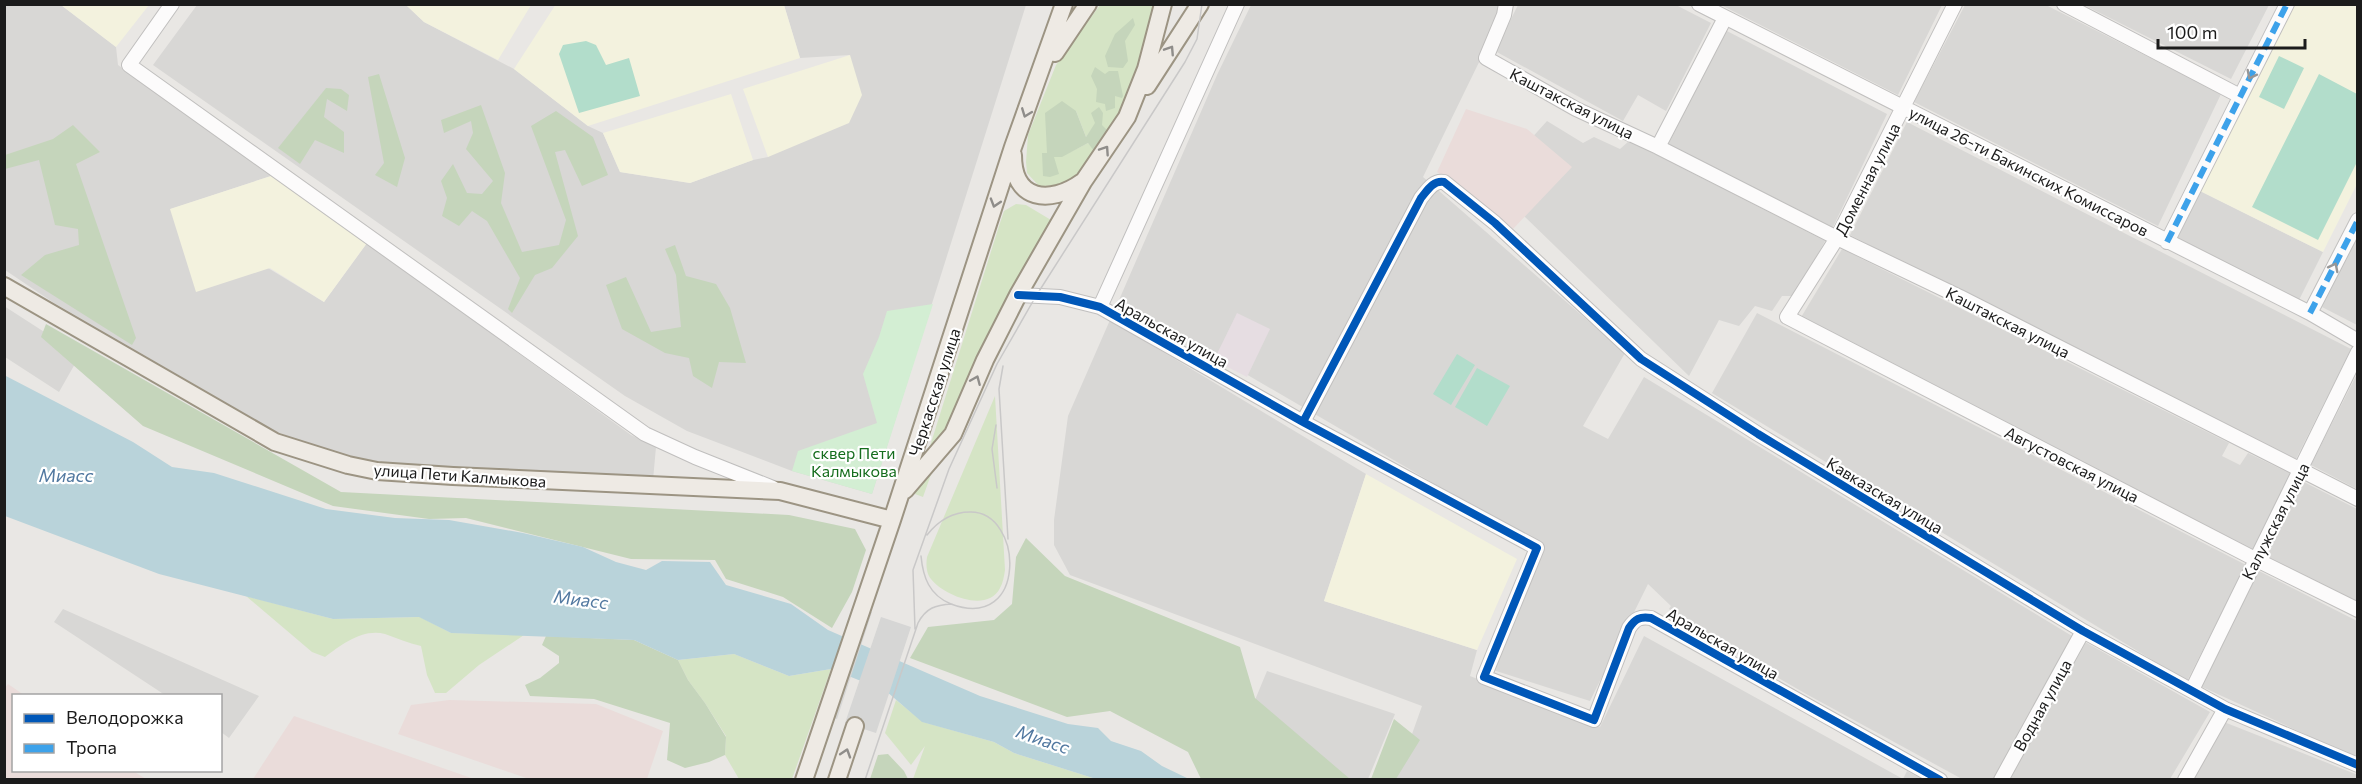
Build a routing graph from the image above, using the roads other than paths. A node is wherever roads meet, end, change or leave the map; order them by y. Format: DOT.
graph roads {
  1 [pos="172,4"];
  2 [pos="1064,4"];
  3 [pos="1088,4"];
  4 [pos="1163,4"];
  5 [pos="1200,4"];
  6 [pos="1237,4"];
  7 [pos="1506,4"];
  8 [pos="1699,4"];
  9 [pos="1955,4"];
  10 [pos="2064,4"];
  11 [pos="2287,4"];
  12 [pos="1725,18"];
  13 [pos="1039,79"];
  14 [pos="2240,96"];
  15 [pos="1904,106"];
  16 [pos="1127,117"];
  17 [pos="1013,147"];
  18 [pos="1658,147"];
  19 [pos="1083,182"];
  20 [pos="2358,220"];
  21 [pos="1837,238"];
  22 [pos="2167,242"];
  23 [pos="4,286"];
  24 [pos="1018,295"];
  25 [pos="1100,307"];
  26 [pos="2310,313"];
  27 [pos="1787,317"];
  28 [pos="2358,341"];
  29 [pos="2358,352"];
  30 [pos="1303,422"];
  31 [pos="2301,470"];
  32 [pos="780,491"];
  33 [pos="899,497"];
  34 [pos="2358,500"];
  35 [pos="892,520"];
  36 [pos="2255,559"];
  37 [pos="2358,610"];
  38 [pos="2083,631"];
  39 [pos="2192,690"];
  40 [pos="2225,709"];
  41 [pos="855,726"];
  42 [pos="2358,765"];
  43 [pos="804,780"];
  44 [pos="837,780"];
  45 [pos="1940,780"];
  46 [pos="2001,780"];
  47 [pos="2185,780"];
  1 -- 32 [label="street, улица Пети Калмыкова"];
  2 -- 13 [label="main road, Черкасская улица"];
  3 -- 13 [label="main road"];
  4 -- 16 [label="main road, Черкасская улица"];
  16 -- 5 [label="main road, one-way"];
  6 -- 25 [label="street"];
  7 -- 18 [label="street, Каштакская улица"];
  8 -- 12 [label="street, улица 26-ти Бакинских Комиссаров"];
  9 -- 15 [label="street, Доменная улица"];
  10 -- 14 [label="street"];
  11 -- 14 [label="street, one-way"];
  12 -- 15 [label="street, улица 26-ти Бакинских Комиссаров"];
  12 -- 18 [label="street"];
  13 -- 17 [label="main road, Черкасская улица, one-way"];
  14 -- 22 [label="street"];
  15 -- 21 [label="street, Доменная улица"];
  15 -- 22 [label="street, улица 26-ти Бакинских Комиссаров"];
  19 -- 16 [label="main road, Черкасская улица, one-way"];
  17 -- 19 [label="main road"];
  17 -- 33 [label="main road, Черкасская улица, one-way"];
  18 -- 21 [label="street, Каштакская улица"];
  19 -- 24 [label="main road, Черкасская улица"];
  26 -- 20 [label="street, one-way"];
  21 -- 27 [label="street, Доменная улица"];
  21 -- 31 [label="street, Каштакская улица"];
  22 -- 26 [label="street, улица 26-ти Бакинских Комиссаров"];
  23 -- 32 [label="main road, улица Пети Калмыкова"];
  24 -- 25 [label="street, Аральская улица"];
  33 -- 24 [label="main road, Черкасская улица, one-way"];
  25 -- 30 [label="street, Аральская улица"];
  26 -- 28 [label="street, улица 26-ти Бакинских Комиссаров"];
  27 -- 36 [label="street, Августовская улица"];
  29 -- 31 [label="street, Калужская улица"];
  30 -- 38 [label="street, Кавказская улица"];
  30 -- 45 [label="street, Аральская улица"];
  31 -- 34 [label="street, Каштакская улица"];
  31 -- 36 [label="street, Калужская улица"];
  32 -- 35 [label="main road, улица Пети Калмыкова"];
  33 -- 35 [label="main road, Черкасская улица"];
  35 -- 43 [label="main road, Черкасская улица"];
  36 -- 37 [label="street, Августовская улица"];
  36 -- 39 [label="street, Калужская улица"];
  38 -- 39 [label="street, Кавказская улица"];
  38 -- 46 [label="street, Водная улица"];
  39 -- 40 [label="street, Кавказская улица"];
  40 -- 42 [label="street, Кавказская улица"];
  40 -- 47 [label="street"];
  44 -- 41 [label="main road, one-way"];
}
